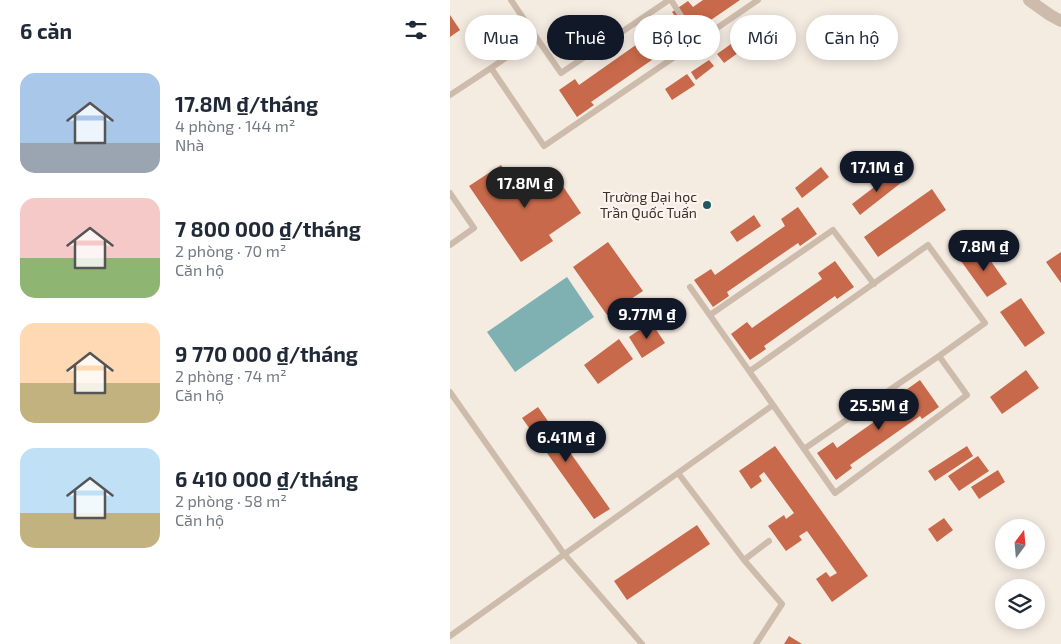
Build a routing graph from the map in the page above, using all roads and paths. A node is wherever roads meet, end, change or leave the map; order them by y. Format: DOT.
graph roads {
  1 [pos="511,0"];
  2 [pos="670,0"];
  3 [pos="758,0"];
  4 [pos="1029,0"];
  5 [pos="521,15"];
  6 [pos="680,15"];
  7 [pos="1061,21"];
  8 [pos="720,26"];
  9 [pos="537,38"];
  10 [pos="503,60"];
  11 [pos="669,60"];
  12 [pos="491,68"];
  13 [pos="450,95"];
  14 [pos="450,193"];
  15 [pos="450,245"];
  16 [pos="874,284"];
  17 [pos="690,287"];
  18 [pos="710,315"];
  19 [pos="939,356"];
  20 [pos="750,372"];
  21 [pos="450,392"];
  22 [pos="773,405"];
  23 [pos="804,449"];
  24 [pos="678,473"];
  25 [pos="769,541"];
  26 [pos="564,554"];
  27 [pos="744,560"];
  28 [pos="450,636"];
  29 [pos="642,644"];
  30 [pos="756,644"];
  1 -- 5 [label="lane"];
  2 -- 6 [label="lane"];
  2 -- 9 [label="lane"];
  3 -- 8 [label="lane"];
  4 -- 7 [label="street"];
  10 -- 12 [label="lane"];
  11 -- 12 [label="lane"];
  12 -- 13 [label="lane"];
  14 -- 15 [label="lane"];
  16 -- 18 [label="lane"];
  16 -- 19 [label="lane"];
  16 -- 20 [label="lane"];
  17 -- 18 [label="lane"];
  18 -- 20 [label="lane"];
  19 -- 23 [label="lane"];
  19 -- 23 [label="lane"];
  20 -- 22 [label="lane"];
  21 -- 26 [label="lane"];
  22 -- 23 [label="lane"];
  22 -- 24 [label="lane"];
  24 -- 26 [label="lane"];
  24 -- 27 [label="lane"];
  25 -- 27 [label="lane"];
  26 -- 28 [label="lane"];
  26 -- 29 [label="lane"];
  27 -- 30 [label="lane"];
}
